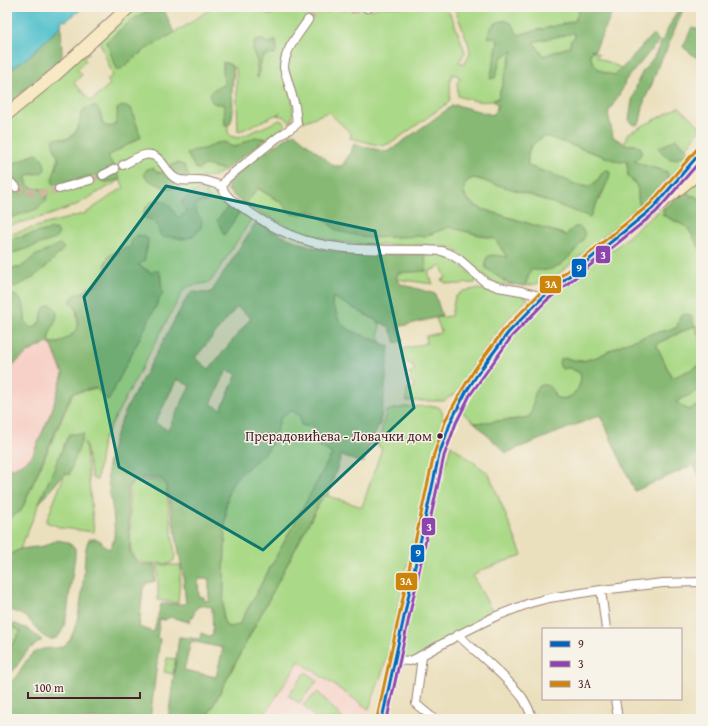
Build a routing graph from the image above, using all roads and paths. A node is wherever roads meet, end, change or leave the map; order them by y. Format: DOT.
graph roads {
  1 [pos="129,7"];
  2 [pos="308,20"];
  3 [pos="7,114"];
  4 [pos="697,157"];
  5 [pos="122,165"];
  6 [pos="115,169"];
  7 [pos="701,171"];
  8 [pos="103,175"];
  9 [pos="7,180"];
  10 [pos="90,180"];
  11 [pos="222,186"];
  12 [pos="16,187"];
  13 [pos="59,190"];
  14 [pos="653,208"];
  15 [pos="543,297"];
  16 [pos="701,582"];
  17 [pos="601,590"];
  18 [pos="606,628"];
  19 [pos="458,635"];
  20 [pos="422,656"];
  21 [pos="395,660"];
  22 [pos="615,700"];
  23 [pos="382,719"];
  24 [pos="434,719"];
  25 [pos="534,719"];
  26 [pos="618,719"];
  1 -- 3 [label="main road"];
  2 -- 11 [label="street"];
  4 -- 14 [label="main road"];
  5 -- 11 [label="street"];
  6 -- 8 [label="street"];
  7 -- 14 [label="main road"];
  9 -- 12 [label="street"];
  10 -- 13 [label="street"];
  11 -- 15 [label="street"];
  14 -- 15 [label="main road"];
  15 -- 21 [label="main road"];
  16 -- 17 [label="street"];
  17 -- 18 [label="street"];
  17 -- 19 [label="street"];
  19 -- 20 [label="street"];
  19 -- 25 [label="street"];
  20 -- 21 [label="street"];
  20 -- 24 [label="street"];
  21 -- 23 [label="main road"];
  22 -- 26 [label="street"];
}
